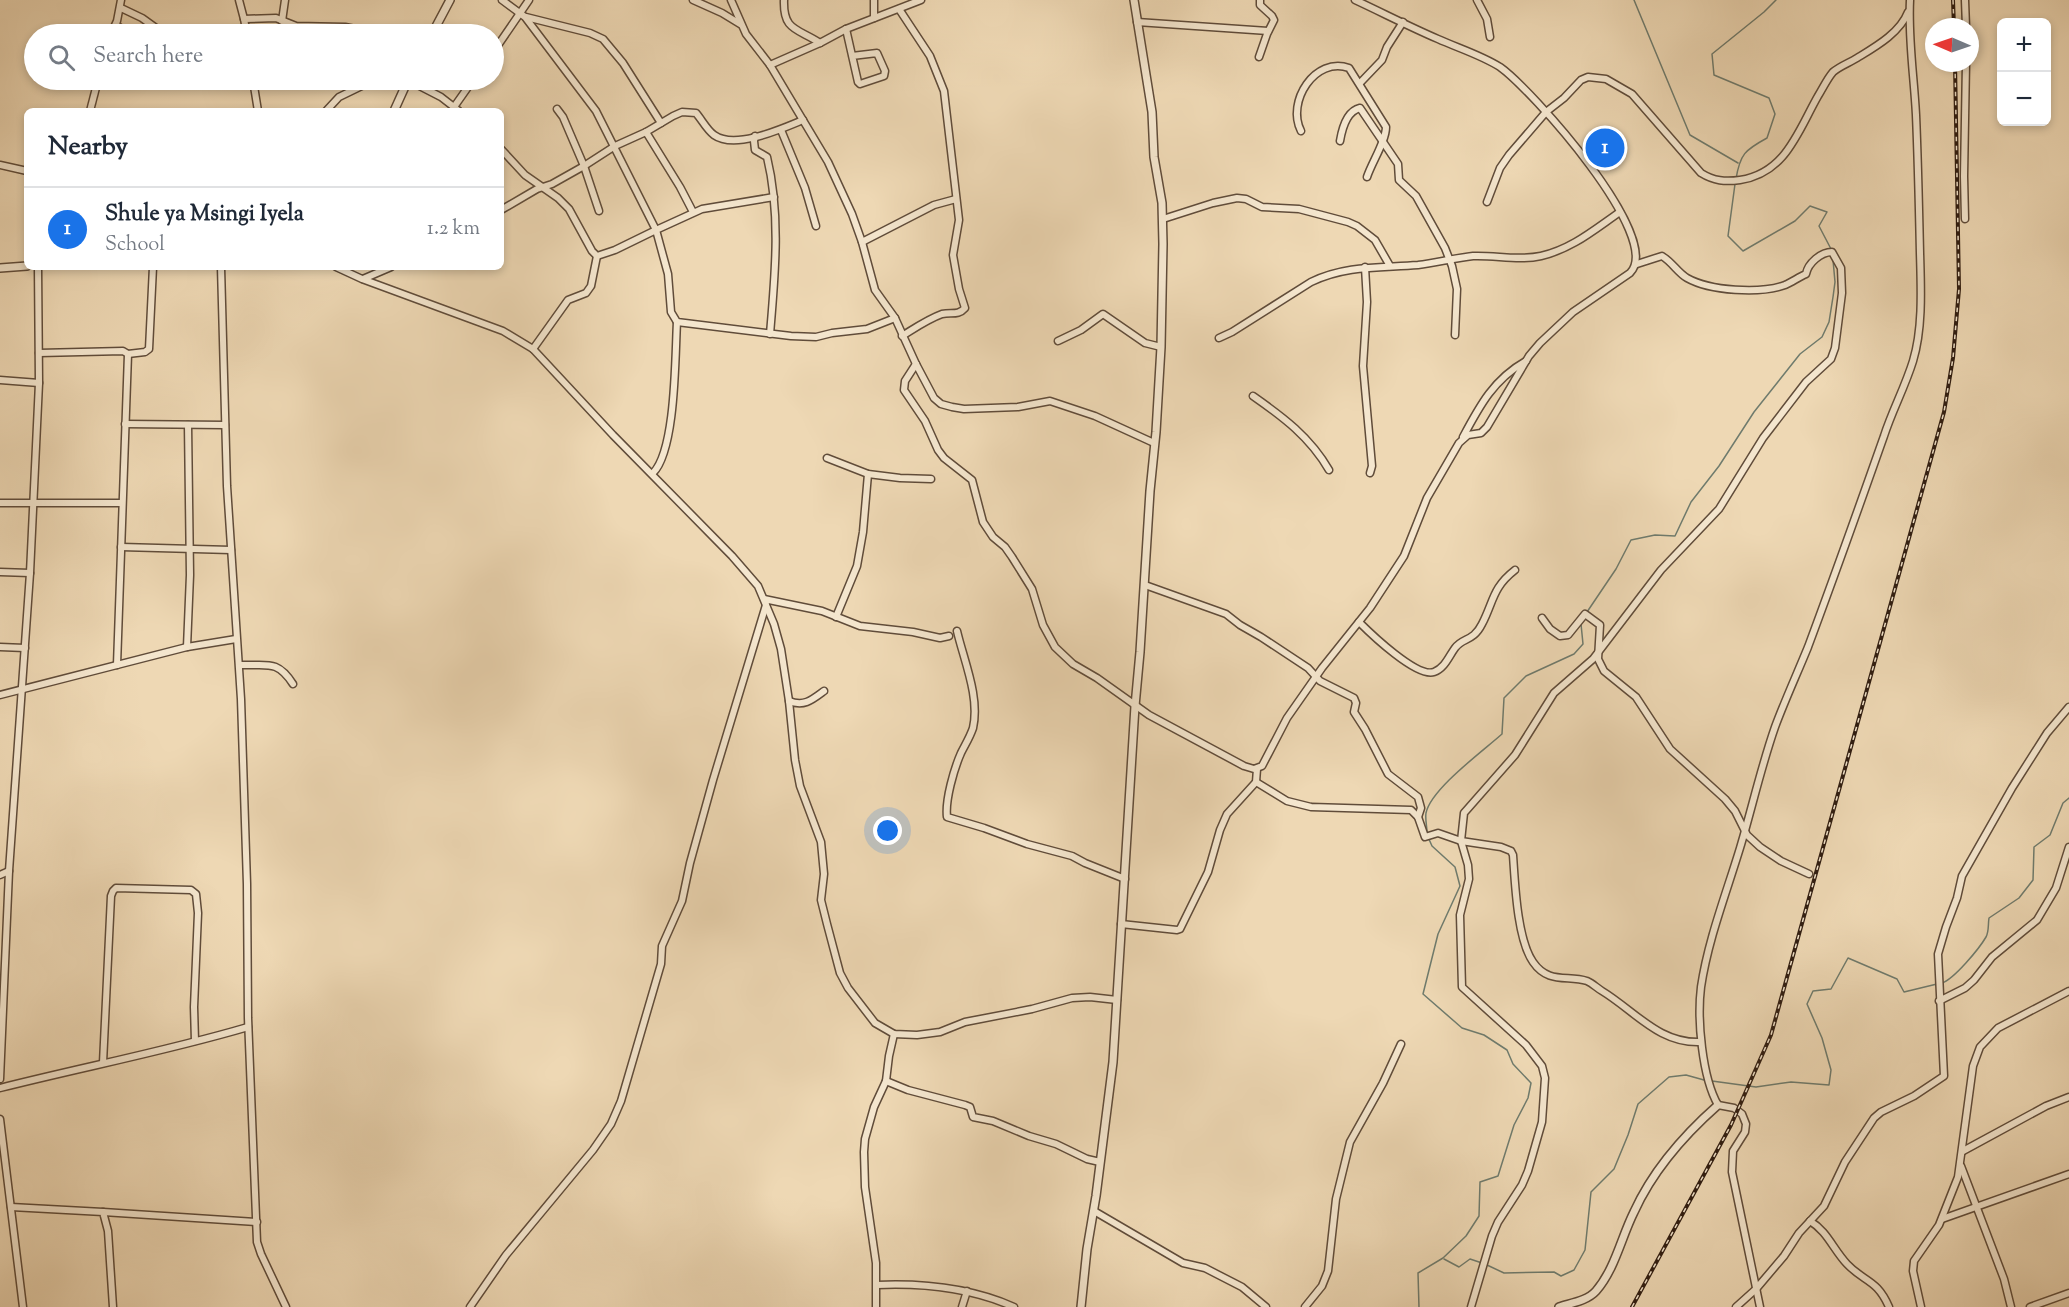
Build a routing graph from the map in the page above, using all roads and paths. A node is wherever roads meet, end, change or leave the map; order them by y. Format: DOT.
graph roads {
  1 [pos="121,0"];
  2 [pos="239,0"];
  3 [pos="285,0"];
  4 [pos="450,0"];
  5 [pos="502,0"];
  6 [pos="529,0"];
  7 [pos="693,0"];
  8 [pos="731,0"];
  9 [pos="784,0"];
  10 [pos="874,0"];
  11 [pos="921,0"];
  12 [pos="1134,0"];
  13 [pos="1260,0"];
  14 [pos="1355,0"];
  15 [pos="1477,0"];
  16 [pos="1965,0"];
  17 [pos="1911,2"];
  18 [pos="121,8"];
  19 [pos="898,9"];
  20 [pos="523,15"];
  21 [pos="874,18"];
  22 [pos="1966,18"];
  23 [pos="244,19"];
  24 [pos="282,21"];
  25 [pos="1137,22"];
  26 [pos="1403,22"];
  27 [pos="116,24"];
  28 [pos="151,24"];
  29 [pos="245,24"];
  30 [pos="290,24"];
  31 [pos="437,24"];
  32 [pos="741,24"];
  33 [pos="846,29"];
  34 [pos="1268,31"];
  35 [pos="1490,37"];
  36 [pos="504,39"];
  37 [pos="820,43"];
  38 [pos="852,56"];
  39 [pos="1259,57"];
  40 [pos="770,65"];
  41 [pos="1966,72"];
  42 [pos="1360,83"];
  43 [pos="95,90"];
  44 [pos="255,90"];
  45 [pos="353,90"];
  46 [pos="403,90"];
  47 [pos="428,90"];
  48 [pos="467,90"];
  49 [pos="91,108"];
  50 [pos="258,108"];
  51 [pos="329,108"];
  52 [pos="395,108"];
  53 [pos="455,108"];
  54 [pos="458,108"];
  55 [pos="557,109"];
  56 [pos="1546,112"];
  57 [pos="803,120"];
  58 [pos="661,123"];
  59 [pos="781,130"];
  60 [pos="1301,131"];
  61 [pos="646,132"];
  62 [pos="755,136"];
  63 [pos="1340,141"];
  64 [pos="1382,141"];
  65 [pos="615,146"];
  66 [pos="504,152"];
  67 [pos="0,165"];
  68 [pos="584,166"];
  69 [pos="24,170"];
  70 [pos="1367,177"];
  71 [pos="542,188"];
  72 [pos="774,197"];
  73 [pos="956,199"];
  74 [pos="1487,202"];
  75 [pos="504,208"];
  76 [pos="599,211"];
  77 [pos="693,212"];
  78 [pos="1620,212"];
  79 [pos="1163,219"];
  80 [pos="1965,219"];
  81 [pos="816,226"];
  82 [pos="656,230"];
  83 [pos="862,242"];
  84 [pos="597,256"];
  85 [pos="1450,261"];
  86 [pos="1636,264"];
  87 [pos="24,266"];
  88 [pos="1390,266"];
  89 [pos="1365,267"];
  90 [pos="0,268"];
  91 [pos="38,270"];
  92 [pos="153,270"];
  93 [pos="221,270"];
  94 [pos="342,270"];
  95 [pos="384,270"];
  96 [pos="362,279"];
  97 [pos="895,318"];
  98 [pos="677,322"];
  99 [pos="770,334"];
  100 [pos="1455,335"];
  101 [pos="902,336"];
  102 [pos="1219,338"];
  103 [pos="1058,341"];
  104 [pos="1161,347"];
  105 [pos="533,349"];
  106 [pos="39,353"];
  107 [pos="128,354"];
  108 [pos="1526,361"];
  109 [pos="916,364"];
  110 [pos="0,380"];
  111 [pos="39,383"];
  112 [pos="1253,396"];
  113 [pos="125,424"];
  114 [pos="188,425"];
  115 [pos="225,425"];
  116 [pos="1461,440"];
  117 [pos="1154,443"];
  118 [pos="827,458"];
  119 [pos="1329,470"];
  120 [pos="652,473"];
  121 [pos="1370,473"];
  122 [pos="868,474"];
  123 [pos="931,479"];
  124 [pos="0,503"];
  125 [pos="32,503"];
  126 [pos="122,503"];
  127 [pos="121,547"];
  128 [pos="190,549"];
  129 [pos="231,550"];
  130 [pos="1515,570"];
  131 [pos="0,572"];
  132 [pos="30,573"];
  133 [pos="1145,585"];
  134 [pos="765,601"];
  135 [pos="836,617"];
  136 [pos="1542,618"];
  137 [pos="1359,622"];
  138 [pos="957,631"];
  139 [pos="950,636"];
  140 [pos="236,639"];
  141 [pos="0,647"];
  142 [pos="187,647"];
  143 [pos="25,648"];
  144 [pos="1599,651"];
  145 [pos="117,665"];
  146 [pos="240,665"];
  147 [pos="1316,677"];
  148 [pos="293,684"];
  149 [pos="22,689"];
  150 [pos="824,691"];
  151 [pos="0,695"];
  152 [pos="789,701"];
  153 [pos="1134,706"];
  154 [pos="2069,707"];
  155 [pos="1257,769"];
  156 [pos="1256,782"];
  157 [pos="1418,817"];
  158 [pos="1745,831"];
  159 [pos="1461,841"];
  160 [pos="2069,847"];
  161 [pos="9,871"];
  162 [pos="1809,874"];
  163 [pos="0,875"];
  164 [pos="1125,879"];
  165 [pos="1121,924"];
  166 [pos="2069,991"];
  167 [pos="2,997"];
  168 [pos="1117,1000"];
  169 [pos="1939,1001"];
  170 [pos="248,1027"];
  171 [pos="894,1034"];
  172 [pos="195,1041"];
  173 [pos="1701,1042"];
  174 [pos="1401,1044"];
  175 [pos="103,1063"];
  176 [pos="0,1079"];
  177 [pos="886,1081"];
  178 [pos="0,1088"];
  179 [pos="2069,1097"];
  180 [pos="1718,1105"];
  181 [pos="0,1119"];
  182 [pos="1963,1151"];
  183 [pos="1100,1162"];
  184 [pos="1960,1166"];
  185 [pos="2069,1174"];
  186 [pos="1976,1206"];
  187 [pos="10,1207"];
  188 [pos="1094,1211"];
  189 [pos="103,1212"];
  190 [pos="1942,1219"];
  191 [pos="1810,1221"];
  192 [pos="257,1222"];
  193 [pos="877,1285"];
  194 [pos="1756,1289"];
  195 [pos="967,1291"];
  196 [pos="2069,1293"];
  197 [pos="23,1307"];
  198 [pos="113,1307"];
  199 [pos="286,1307"];
  200 [pos="470,1307"];
  201 [pos="876,1307"];
  202 [pos="962,1307"];
  203 [pos="1014,1307"];
  204 [pos="1081,1307"];
  205 [pos="1266,1307"];
  206 [pos="1305,1307"];
  207 [pos="1471,1307"];
  208 [pos="1558,1307"];
  209 [pos="1736,1307"];
  210 [pos="1760,1307"];
  211 [pos="1889,1307"];
  212 [pos="1921,1307"];
  213 [pos="2012,1307"];
  214 [pos="2030,1307"];
  1 -- 18 [label="street"];
  2 -- 23 [label="street"];
  3 -- 24 [label="street"];
  4 -- 31 [label="street"];
  5 -- 20 [label="street"];
  6 -- 20 [label="street"];
  7 -- 32 [label="street"];
  8 -- 32 [label="street"];
  9 -- 37 [label="street"];
  10 -- 21 [label="street"];
  11 -- 19 [label="street"];
  12 -- 25 [label="street"];
  13 -- 34 [label="street"];
  14 -- 26 [label="street"];
  15 -- 35 [label="street"];
  16 -- 22 [label="street"];
  17 -- 56 [label="street"];
  17 -- 158 [label="street"];
  18 -- 27 [label="street"];
  18 -- 28 [label="street"];
  19 -- 21 [label="street"];
  19 -- 73 [label="street"];
  20 -- 36 [label="street"];
  20 -- 58 [label="street"];
  20 -- 65 [label="street"];
  21 -- 33 [label="street"];
  23 -- 24 [label="street"];
  23 -- 29 [label="street"];
  24 -- 30 [label="street"];
  25 -- 34 [label="street"];
  25 -- 79 [label="street"];
  26 -- 42 [label="street"];
  26 -- 56 [label="street"];
  32 -- 40 [label="street"];
  33 -- 37 [label="street"];
  33 -- 38 [label="street"];
  34 -- 39 [label="street"];
  37 -- 40 [label="street"];
  38 -- 38 [label="street"];
  40 -- 57 [label="street"];
  41 -- 80 [label="street"];
  42 -- 60 [label="street"];
  42 -- 64 [label="street"];
  43 -- 49 [label="street"];
  44 -- 50 [label="street"];
  45 -- 51 [label="street"];
  46 -- 52 [label="street"];
  47 -- 53 [label="street"];
  48 -- 54 [label="street"];
  55 -- 68 [label="street"];
  56 -- 74 [label="street"];
  56 -- 78 [label="street"];
  57 -- 59 [label="street"];
  57 -- 83 [label="street"];
  58 -- 61 [label="street"];
  58 -- 62 [label="street"];
  59 -- 62 [label="street"];
  59 -- 81 [label="street"];
  61 -- 65 [label="street"];
  61 -- 77 [label="street"];
  62 -- 72 [label="street"];
  63 -- 64 [label="street"];
  64 -- 70 [label="street"];
  64 -- 85 [label="street"];
  65 -- 68 [label="street"];
  65 -- 82 [label="street"];
  66 -- 71 [label="street"];
  67 -- 69 [label="street"];
  68 -- 71 [label="street"];
  68 -- 76 [label="street"];
  71 -- 75 [label="street"];
  71 -- 84 [label="street"];
  72 -- 77 [label="street"];
  72 -- 99 [label="street"];
  73 -- 83 [label="street"];
  73 -- 101 [label="street"];
  77 -- 82 [label="street"];
  78 -- 85 [label="street"];
  78 -- 86 [label="street"];
  79 -- 88 [label="street"];
  79 -- 104 [label="street"];
  82 -- 84 [label="street"];
  82 -- 98 [label="street"];
  83 -- 97 [label="street"];
  84 -- 105 [label="street"];
  85 -- 88 [label="street"];
  85 -- 100 [label="street"];
  86 -- 108 [label="street"];
  86 -- 144 [label="street"];
  87 -- 90 [label="street"];
  88 -- 89 [label="street"];
  89 -- 102 [label="street"];
  89 -- 121 [label="street"];
  91 -- 106 [label="street"];
  92 -- 107 [label="street"];
  93 -- 115 [label="street"];
  94 -- 96 [label="street"];
  95 -- 96 [label="street"];
  96 -- 105 [label="street"];
  97 -- 99 [label="street"];
  97 -- 101 [label="street"];
  98 -- 99 [label="street"];
  98 -- 120 [label="street"];
  101 -- 109 [label="street"];
  103 -- 104 [label="street"];
  104 -- 117 [label="street"];
  105 -- 120 [label="street"];
  106 -- 107 [label="street"];
  106 -- 111 [label="street"];
  107 -- 113 [label="street"];
  108 -- 116 [label="street"];
  108 -- 116 [label="street"];
  109 -- 117 [label="street"];
  109 -- 153 [label="street"];
  110 -- 111 [label="street"];
  111 -- 125 [label="street"];
  112 -- 119 [label="street"];
  113 -- 114 [label="street"];
  113 -- 126 [label="street"];
  114 -- 115 [label="street"];
  114 -- 128 [label="street"];
  115 -- 129 [label="street"];
  116 -- 137 [label="street"];
  117 -- 133 [label="street"];
  118 -- 122 [label="street"];
  120 -- 134 [label="street"];
  122 -- 123 [label="street"];
  122 -- 135 [label="street"];
  124 -- 125 [label="street"];
  125 -- 126 [label="street"];
  125 -- 132 [label="street"];
  126 -- 127 [label="street"];
  127 -- 128 [label="street"];
  127 -- 145 [label="street"];
  128 -- 129 [label="street"];
  128 -- 142 [label="street"];
  129 -- 140 [label="street"];
  130 -- 137 [label="street"];
  131 -- 132 [label="street"];
  132 -- 143 [label="street"];
  133 -- 147 [label="street"];
  133 -- 153 [label="street"];
  134 -- 135 [label="street"];
  134 -- 152 [label="street"];
  134 -- 200 [label="street"];
  135 -- 139 [label="street"];
  136 -- 144 [label="street"];
  137 -- 147 [label="street"];
  138 -- 164 [label="street"];
  140 -- 142 [label="street"];
  140 -- 146 [label="street"];
  141 -- 143 [label="street"];
  142 -- 145 [label="street"];
  143 -- 149 [label="street"];
  144 -- 158 [label="street"];
  144 -- 159 [label="street"];
  145 -- 149 [label="street"];
  146 -- 148 [label="street"];
  146 -- 170 [label="street"];
  147 -- 155 [label="street"];
  147 -- 157 [label="street"];
  149 -- 151 [label="street"];
  149 -- 161 [label="street"];
  150 -- 152 [label="street"];
  152 -- 171 [label="street"];
  153 -- 155 [label="street"];
  153 -- 164 [label="street"];
  154 -- 169 [label="street"];
  155 -- 156 [label="street"];
  156 -- 157 [label="street"];
  156 -- 165 [label="street"];
  157 -- 159 [label="street"];
  158 -- 162 [label="street"];
  158 -- 173 [label="street"];
  159 -- 173 [label="street"];
  159 -- 207 [label="street"];
  160 -- 169 [label="street"];
  161 -- 163 [label="street"];
  161 -- 167 [label="street"];
  164 -- 165 [label="street"];
  165 -- 168 [label="street"];
  166 -- 182 [label="street"];
  167 -- 176 [label="street"];
  168 -- 171 [label="street"];
  168 -- 183 [label="street"];
  169 -- 191 [label="street"];
  170 -- 172 [label="street"];
  170 -- 192 [label="street"];
  171 -- 177 [label="street"];
  172 -- 175 [label="street"];
  172 -- 175 [label="street"];
  173 -- 180 [label="street"];
  174 -- 206 [label="street"];
  175 -- 178 [label="street"];
  177 -- 183 [label="street"];
  177 -- 193 [label="street"];
  179 -- 182 [label="street"];
  180 -- 194 [label="street"];
  180 -- 208 [label="street"];
  181 -- 187 [label="street"];
  182 -- 184 [label="street"];
  183 -- 188 [label="street"];
  184 -- 186 [label="street"];
  184 -- 190 [label="street"];
  185 -- 186 [label="street"];
  186 -- 190 [label="street"];
  186 -- 213 [label="street"];
  187 -- 189 [label="street"];
  187 -- 197 [label="street"];
  188 -- 204 [label="street"];
  188 -- 205 [label="street"];
  189 -- 192 [label="street"];
  189 -- 198 [label="street"];
  190 -- 212 [label="street"];
  191 -- 194 [label="street"];
  191 -- 211 [label="street"];
  192 -- 199 [label="street"];
  193 -- 195 [label="street"];
  193 -- 201 [label="street"];
  194 -- 209 [label="street"];
  194 -- 210 [label="street"];
  195 -- 202 [label="street"];
  195 -- 203 [label="street"];
  196 -- 214 [label="street"];
}
